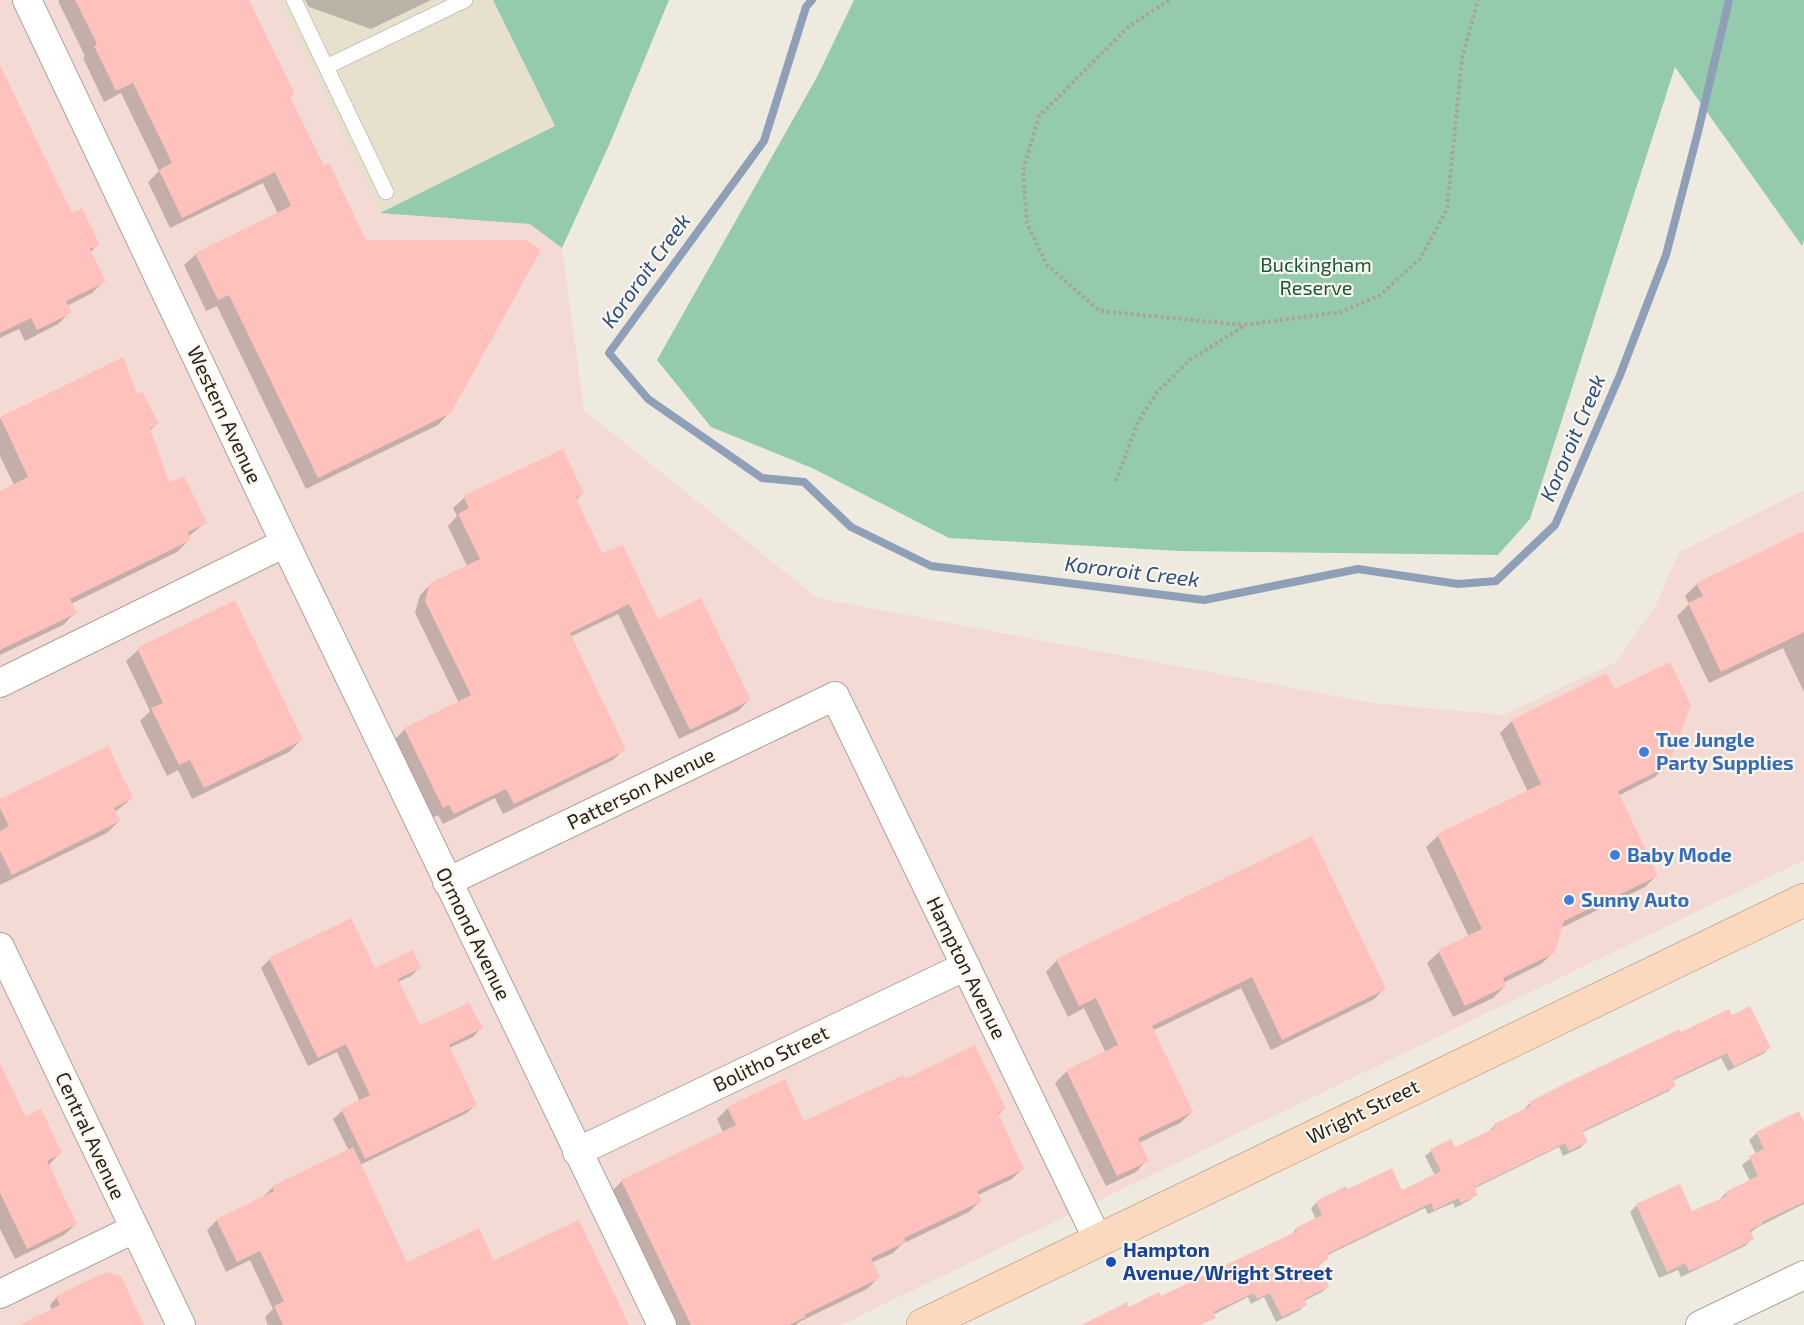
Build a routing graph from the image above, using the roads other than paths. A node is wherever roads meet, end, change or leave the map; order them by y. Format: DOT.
graph roads {
  1 [pos="27,0"];
  2 [pos="294,0"];
  3 [pos="465,0"];
  4 [pos="326,67"];
  5 [pos="386,192"];
  6 [pos="285,543"];
  7 [pos="0,683"];
  8 [pos="835,696"];
  9 [pos="447,882"];
  10 [pos="1804,900"];
  11 [pos="0,947"];
  12 [pos="966,966"];
  13 [pos="577,1152"];
  14 [pos="134,1229"];
  15 [pos="1098,1240"];
  16 [pos="1804,1275"];
  17 [pos="0,1294"];
  18 [pos="181,1325"];
  19 [pos="662,1325"];
  20 [pos="923,1325"];
  21 [pos="1700,1325"];
  1 -- 6 [label="street, Western Avenue"];
  2 -- 4 [label="lane"];
  3 -- 4 [label="lane"];
  4 -- 5 [label="lane"];
  6 -- 7 [label="street"];
  6 -- 9 [label="street, Ormond Avenue"];
  8 -- 9 [label="street, Patterson Avenue"];
  8 -- 12 [label="street, Hampton Avenue"];
  9 -- 13 [label="street, Ormond Avenue"];
  10 -- 15 [label="main road, Wright Street"];
  11 -- 14 [label="street, Central Avenue"];
  12 -- 13 [label="street, Bolitho Street"];
  12 -- 15 [label="street, Hampton Avenue"];
  13 -- 19 [label="street, Ormond Avenue"];
  14 -- 17 [label="street"];
  14 -- 18 [label="street, Central Avenue"];
  15 -- 20 [label="main road, Wright Street"];
  16 -- 21 [label="street"];
}
